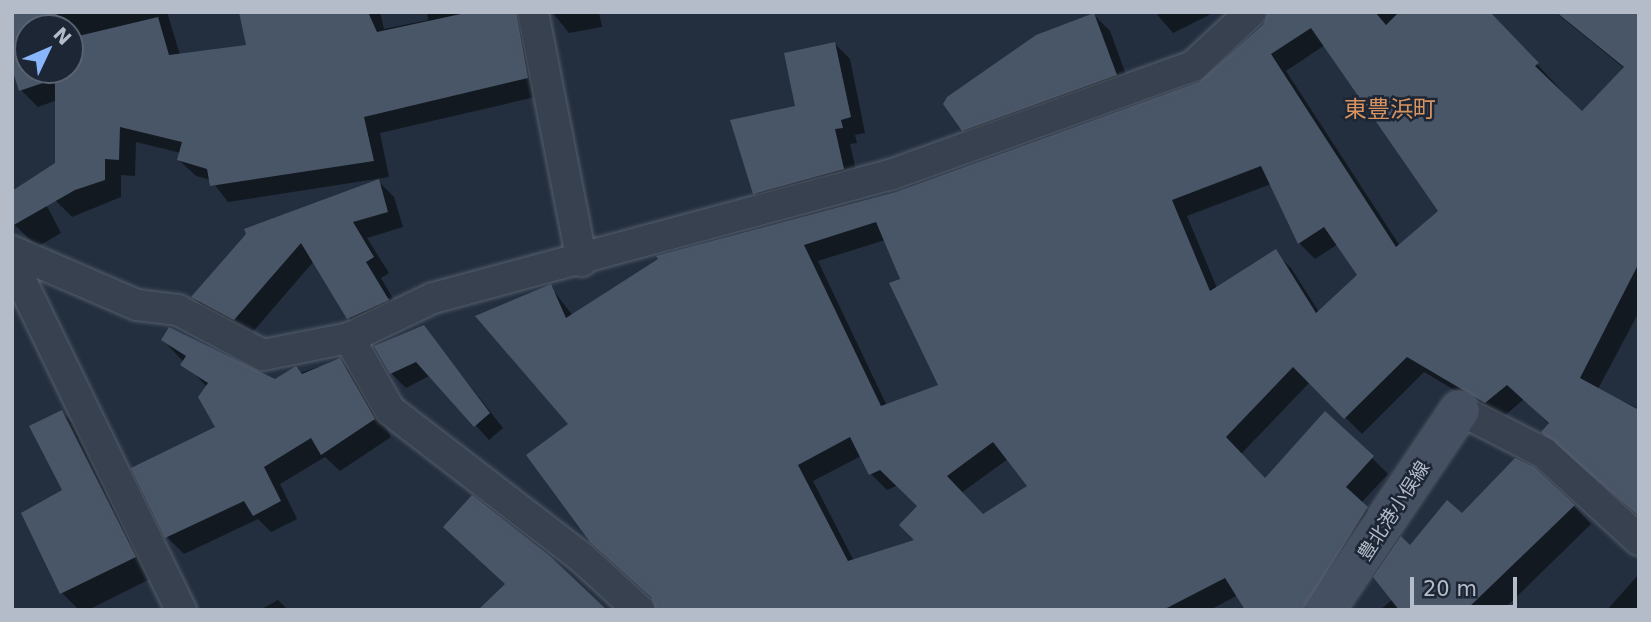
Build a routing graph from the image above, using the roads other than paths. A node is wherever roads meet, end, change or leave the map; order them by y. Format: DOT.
graph roads {
  1 [pos="533,12"];
  2 [pos="1251,12"];
  3 [pos="1220,23"];
  4 [pos="12,251"];
  5 [pos="582,261"];
  6 [pos="12,262"];
  7 [pos="349,338"];
  8 [pos="1460,411"];
  9 [pos="1639,540"];
  10 [pos="181,610"];
  11 [pos="639,610"];
  12 [pos="1325,610"];
  1 -- 5 [label="street"];
  2 -- 3 [label="street"];
  3 -- 5 [label="street"];
  4 -- 7 [label="street"];
  5 -- 7 [label="street"];
  6 -- 10 [label="street"];
  7 -- 11 [label="street"];
  8 -- 9 [label="street"];
  8 -- 12 [label="main road, 豊北港小俣線"];
}
